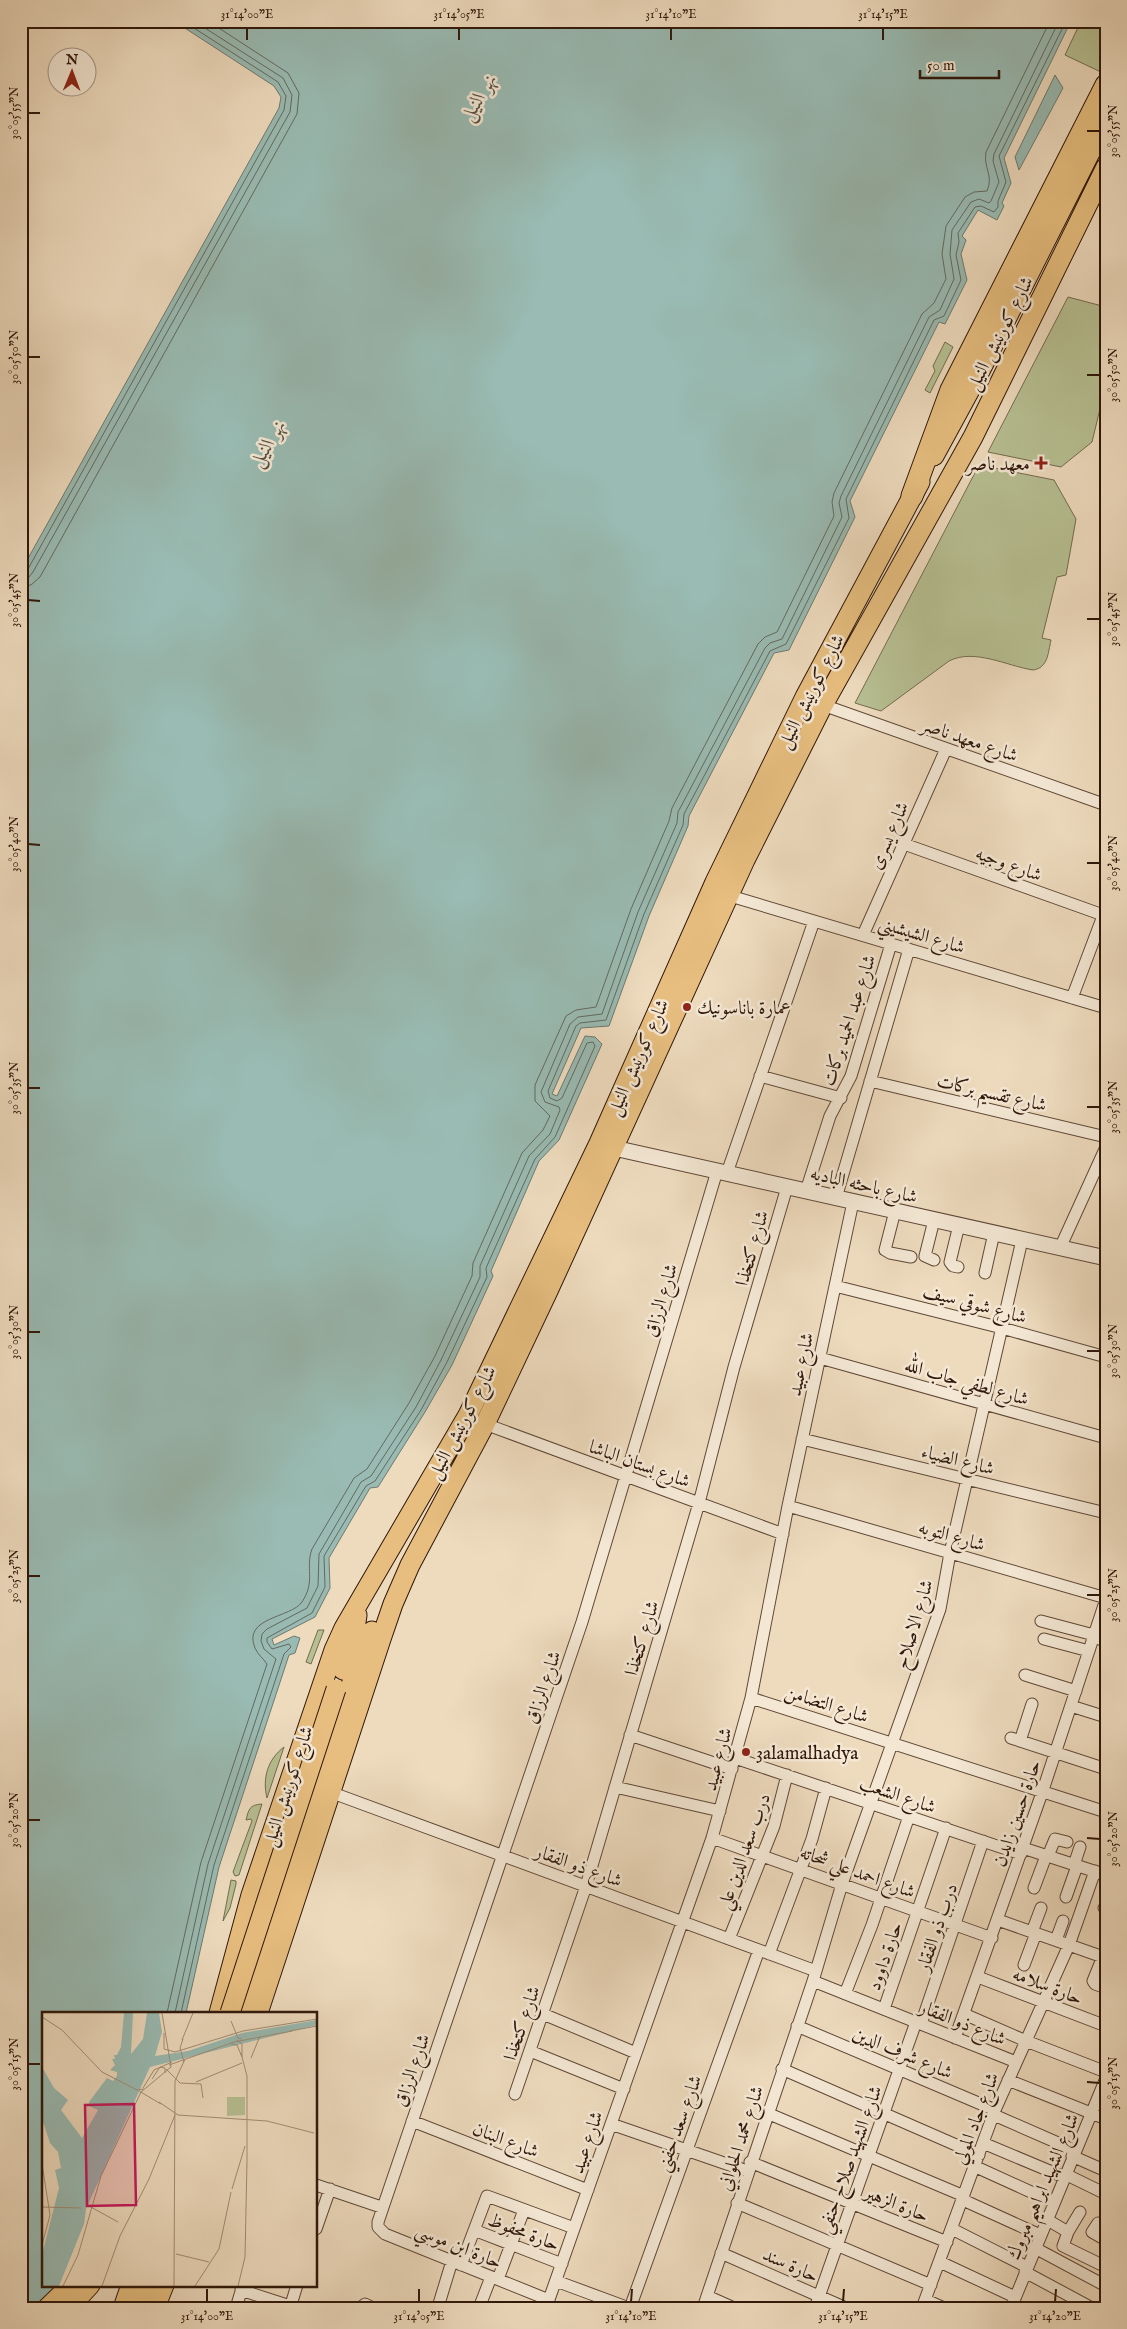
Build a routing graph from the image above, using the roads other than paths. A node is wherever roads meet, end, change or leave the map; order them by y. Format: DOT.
graph roads {
  1 [pos="1106,85"];
  2 [pos="1106,121"];
  3 [pos="1106,167"];
  4 [pos="976,377"];
  5 [pos="997,390"];
  6 [pos="951,425"];
  7 [pos="973,437"];
  8 [pos="912,496"];
  9 [pos="823,705"];
  10 [pos="946,749"];
  11 [pos="1106,805"];
  12 [pos="904,844"];
  13 [pos="728,895"];
  14 [pos="1104,912"];
  15 [pos="814,920"];
  16 [pos="863,935"];
  17 [pos="891,944"];
  18 [pos="909,949"];
  19 [pos="1072,998"];
  20 [pos="1106,1008"];
  21 [pos="760,1076"];
  22 [pos="870,1081"];
  23 [pos="841,1098"];
  24 [pos="1106,1137"];
  25 [pos="1106,1146"];
  26 [pos="614,1148"];
  27 [pos="722,1172"];
  28 [pos="787,1187"];
  29 [pos="806,1191"];
  30 [pos="836,1198"];
  31 [pos="853,1202"];
  32 [pos="895,1211"];
  33 [pos="934,1220"];
  34 [pos="959,1225"];
  35 [pos="994,1233"];
  36 [pos="1022,1240"];
  37 [pos="1060,1248"];
  38 [pos="911,1257"];
  39 [pos="1106,1258"];
  40 [pos="934,1260"];
  41 [pos="958,1266"];
  42 [pos="985,1273"];
  43 [pos="835,1286"];
  44 [pos="1002,1328"];
  45 [pos="1106,1357"];
  46 [pos="820,1358"];
  47 [pos="984,1403"];
  48 [pos="485,1424"];
  49 [pos="1106,1438"];
  50 [pos="802,1439"];
  51 [pos="626,1476"];
  52 [pos="967,1479"];
  53 [pos="699,1503"];
  54 [pos="788,1506"];
  55 [pos="1106,1513"];
  56 [pos="783,1534"];
  57 [pos="950,1553"];
  58 [pos="1106,1598"];
  59 [pos="392,1604"];
  60 [pos="358,1606"];
  61 [pos="1041,1621"];
  62 [pos="1093,1636"];
  63 [pos="1044,1640"];
  64 [pos="1106,1641"];
  65 [pos="1089,1651"];
  66 [pos="1025,1675"];
  67 [pos="342,1690"];
  68 [pos="1076,1691"];
  69 [pos="752,1698"];
  70 [pos="1032,1704"];
  71 [pos="1071,1706"];
  72 [pos="1106,1717"];
  73 [pos="630,1735"];
  74 [pos="891,1742"];
  75 [pos="1055,1752"];
  76 [pos="734,1763"];
  77 [pos="1106,1768"];
  78 [pos="787,1775"];
  79 [pos="615,1787"];
  80 [pos="826,1788"];
  81 [pos="1043,1790"];
  82 [pos="330,1792"];
  83 [pos="870,1803"];
  84 [pos="720,1811"];
  85 [pos="1106,1812"];
  86 [pos="908,1816"];
  87 [pos="946,1828"];
  88 [pos="712,1838"];
  89 [pos="983,1841"];
  90 [pos="1067,1842"];
  91 [pos="1080,1847"];
  92 [pos="1022,1851"];
  93 [pos="503,1855"];
  94 [pos="761,1855"];
  95 [pos="1047,1856"];
  96 [pos="1075,1865"];
  97 [pos="800,1870"];
  98 [pos="1100,1873"];
  99 [pos="842,1884"];
  100 [pos="586,1886"];
  101 [pos="1034,1888"];
  102 [pos="1066,1896"];
  103 [pos="880,1898"];
  104 [pos="1042,1908"];
  105 [pos="918,1911"];
  106 [pos="998,1920"];
  107 [pos="1063,1921"];
  108 [pos="682,1922"];
  109 [pos="955,1924"];
  110 [pos="1034,1933"];
  111 [pos="992,1938"];
  112 [pos="729,1939"];
  113 [pos="1056,1940"];
  114 [pos="1069,1945"];
  115 [pos="764,1952"];
  116 [pos="1105,1954"];
  117 [pos="1024,1965"];
  118 [pos="814,1976"];
  119 [pos="978,1977"];
  120 [pos="228,1978"];
  121 [pos="1100,1986"];
  122 [pos="845,1994"];
  123 [pos="1044,2003"];
  124 [pos="884,2009"];
  125 [pos="219,2012"];
  126 [pos="230,2012"];
  127 [pos="230,2012"];
  128 [pos="244,2012"];
  129 [pos="258,2012"];
  130 [pos="544,2014"];
  131 [pos="964,2014"];
  132 [pos="919,2023"];
  133 [pos="797,2026"];
  134 [pos="1106,2026"];
  135 [pos="955,2038"];
  136 [pos="1026,2041"];
  137 [pos="530,2051"];
  138 [pos="636,2052"];
  139 [pos="1016,2062"];
  140 [pos="782,2069"];
  141 [pos="900,2070"];
  142 [pos="1106,2072"];
  143 [pos="1106,2078"];
  144 [pos="1008,2080"];
  145 [pos="624,2088"];
  146 [pos="515,2094"];
  147 [pos="767,2113"];
  148 [pos="994,2113"];
  149 [pos="884,2114"];
  150 [pos="1092,2114"];
  151 [pos="1106,2119"];
  152 [pos="412,2121"];
  153 [pos="611,2124"];
  154 [pos="982,2143"];
  155 [pos="687,2150"];
  156 [pos="1073,2153"];
  157 [pos="869,2156"];
  158 [pos="976,2160"];
  159 [pos="749,2166"];
  160 [pos="1106,2171"];
  161 [pos="1064,2176"];
  162 [pos="318,2186"];
  163 [pos="330,2190"];
  164 [pos="588,2190"];
  165 [pos="1106,2194"];
  166 [pos="963,2198"];
  167 [pos="1053,2202"];
  168 [pos="737,2203"];
  169 [pos="852,2203"];
  170 [pos="381,2207"];
  171 [pos="524,2210"];
  172 [pos="1080,2212"];
  173 [pos="1046,2219"];
  174 [pos="1098,2222"];
  175 [pos="318,2223"];
  176 [pos="574,2228"];
  177 [pos="952,2229"];
  178 [pos="474,2230"];
  179 [pos="1068,2232"];
  180 [pos="1040,2235"];
  181 [pos="1106,2240"];
  182 [pos="947,2242"];
  183 [pos="511,2244"];
  184 [pos="837,2246"];
  185 [pos="1035,2248"];
  186 [pos="721,2253"];
  187 [pos="940,2262"];
  188 [pos="457,2263"];
  189 [pos="562,2264"];
  190 [pos="1106,2267"];
  191 [pos="1026,2270"];
  192 [pos="494,2278"];
  193 [pos="556,2281"];
  194 [pos="931,2285"];
  195 [pos="70,2286"];
  196 [pos="89,2286"];
  197 [pos="132,2286"];
  198 [pos="146,2286"];
  199 [pos="164,2286"];
  200 [pos="297,2286"];
  201 [pos="1106,2286"];
  202 [pos="242,2288"];
  203 [pos="707,2296"];
  204 [pos="819,2296"];
  205 [pos="548,2304"];
  206 [pos="924,2304"];
  207 [pos="1013,2305"];
  208 [pos="290,2307"];
  209 [pos="438,2307"];
  210 [pos="47,2308"];
  211 [pos="69,2308"];
  212 [pos="123,2308"];
  213 [pos="138,2308"];
  214 [pos="155,2308"];
  215 [pos="236,2308"];
  216 [pos="479,2308"];
  217 [pos="630,2308"];
  218 [pos="703,2308"];
  219 [pos="734,2308"];
  220 [pos="815,2308"];
  221 [pos="846,2308"];
  222 [pos="944,2308"];
  223 [pos="1092,2308"];
  1 -- 8 [label="highway"];
  2 -- 4 [label="highway, شارع كورنيش النيل"];
  3 -- 5 [label="highway, شارع كورنيش النيل"];
  4 -- 5 [label="highway"];
  4 -- 6 [label="highway, شارع كورنيش النيل"];
  5 -- 7 [label="highway, شارع كورنيش النيل"];
  6 -- 7 [label="highway"];
  6 -- 8 [label="highway, شارع كورنيش النيل"];
  7 -- 9 [label="highway, شارع كورنيش النيل"];
  8 -- 60 [label="highway, شارع كورنيش النيل"];
  9 -- 10 [label="street, شارع معهد ناصر"];
  9 -- 13 [label="highway, شارع كورنيش النيل"];
  10 -- 11 [label="street, شارع معهد ناصر"];
  10 -- 12 [label="street, شارع يسرى"];
  12 -- 14 [label="street, شارع وجيه"];
  12 -- 16 [label="street, شارع يسرى"];
  13 -- 15 [label="street, شارع الشيشيني"];
  13 -- 26 [label="highway, شارع كورنيش النيل"];
  14 -- 19 [label="street"];
  15 -- 16 [label="street, شارع الشيشيني"];
  15 -- 21 [label="street, شارع الرزاق"];
  16 -- 17 [label="street, شارع الشيشيني"];
  17 -- 18 [label="street, شارع الشيشيني"];
  17 -- 23 [label="street, شارع عبد الحميد بركات"];
  18 -- 19 [label="street, شارع الشيشيني"];
  18 -- 22 [label="street, شارع عبد الحميد بركات"];
  19 -- 20 [label="street, شارع الشيشيني"];
  21 -- 23 [label="street"];
  21 -- 27 [label="street, شارع الرزاق"];
  22 -- 24 [label="street, شارع تقسيم بركات"];
  22 -- 30 [label="street, شارع عبد الحميد بركات"];
  23 -- 29 [label="street, شارع عبد الحميد بركات"];
  25 -- 37 [label="street"];
  26 -- 27 [label="street, شارع باحثه الباديه"];
  26 -- 48 [label="highway, شارع كورنيش النيل"];
  27 -- 28 [label="street, شارع باحثه الباديه"];
  27 -- 51 [label="street, شارع الرزاق"];
  28 -- 29 [label="street, شارع باحثه الباديه"];
  28 -- 53 [label="street, شارع كتخذا"];
  29 -- 30 [label="street, شارع باحثه الباديه"];
  30 -- 31 [label="street, شارع باحثه الباديه"];
  31 -- 32 [label="street, شارع باحثه الباديه"];
  31 -- 43 [label="street, شارع عبيد"];
  32 -- 33 [label="street, شارع باحثه الباديه"];
  32 -- 38 [label="street"];
  33 -- 34 [label="street, شارع باحثه الباديه"];
  33 -- 40 [label="street"];
  34 -- 35 [label="street, شارع باحثه الباديه"];
  34 -- 41 [label="street"];
  35 -- 36 [label="street, شارع باحثه الباديه"];
  35 -- 42 [label="street"];
  36 -- 37 [label="street, شارع باحثه الباديه"];
  36 -- 44 [label="street, شارع الاصلاح"];
  37 -- 39 [label="street, شارع باحثه الباديه"];
  43 -- 44 [label="street, شارع شوقي سيف"];
  43 -- 46 [label="street, شارع عبيد"];
  44 -- 45 [label="street, شارع شوقي سيف"];
  44 -- 47 [label="street, شارع الاصلاح"];
  46 -- 47 [label="street, شارع لطفي جاب الله"];
  46 -- 50 [label="street, شارع عبيد"];
  47 -- 49 [label="street, شارع لطفي جاب الله"];
  47 -- 52 [label="street, شارع الاصلاح"];
  48 -- 51 [label="street, شارع بستان الباشا"];
  48 -- 59 [label="highway, شارع كورنيش النيل"];
  50 -- 52 [label="street, شارع الضياء"];
  50 -- 54 [label="street, شارع عبيد"];
  51 -- 53 [label="street, شارع بستان الباشا"];
  51 -- 93 [label="street, شارع الرزاق"];
  52 -- 55 [label="street, شارع الضياء"];
  52 -- 57 [label="street, شارع الاصلاح"];
  53 -- 56 [label="street, شارع بستان الباشا"];
  53 -- 73 [label="street, شارع كتخذا"];
  54 -- 56 [label="street, شارع عبيد"];
  54 -- 57 [label="street, شارع التوبه"];
  56 -- 69 [label="street, شارع عبيد"];
  57 -- 58 [label="street, شارع التوبه"];
  57 -- 74 [label="street, شارع الاصلاح"];
  58 -- 62 [label="street, حارة حسين زايدن"];
  59 -- 67 [label="highway"];
  59 -- 82 [label="highway, شارع كورنيش النيل"];
  60 -- 67 [label="highway"];
  60 -- 120 [label="highway, شارع كورنيش النيل"];
  61 -- 62 [label="street"];
  62 -- 64 [label="street"];
  62 -- 65 [label="street, حارة حسين زايدن"];
  63 -- 65 [label="street"];
  65 -- 68 [label="street, حارة حسين زايدن"];
  66 -- 68 [label="street"];
  67 -- 126 [label="highway, bridge"];
  67 -- 128 [label="highway"];
  68 -- 71 [label="street, حارة حسين زايدن"];
  69 -- 74 [label="street, شارع التضامن"];
  69 -- 76 [label="street, شارع عبيد"];
  70 -- 75 [label="street"];
  71 -- 72 [label="street"];
  71 -- 75 [label="street, حارة حسين زايدن"];
  73 -- 76 [label="street, شارع الشعب"];
  73 -- 79 [label="street, شارع كتخذا"];
  74 -- 81 [label="street, شارع التضامن"];
  74 -- 83 [label="street, شارع الاصلاح"];
  75 -- 77 [label="street"];
  75 -- 81 [label="street, حارة حسين زايدن"];
  76 -- 78 [label="street, شارع الشعب"];
  76 -- 84 [label="street, شارع عبيد"];
  78 -- 80 [label="street, شارع الشعب"];
  78 -- 94 [label="street, درب سعد الدين علي"];
  79 -- 84 [label="street"];
  79 -- 100 [label="street, شارع كتخذا"];
  80 -- 83 [label="street, شارع الشعب"];
  80 -- 97 [label="street, شارع سعد حفني"];
  81 -- 85 [label="street, شارع التضامن"];
  81 -- 92 [label="street, حارة حسين زايدن"];
  82 -- 93 [label="street, شارع ذو الفقار"];
  82 -- 129 [label="highway, شارع كورنيش النيل"];
  83 -- 86 [label="street, شارع الشعب"];
  83 -- 99 [label="street, شارع الاصلاح"];
  84 -- 88 [label="street, شارع عبيد"];
  86 -- 87 [label="street, شارع الشعب"];
  86 -- 103 [label="street"];
  87 -- 89 [label="street, شارع الشعب"];
  87 -- 105 [label="street, حارة داوود"];
  88 -- 94 [label="street, شارع احمد علي شحاته"];
  88 -- 108 [label="street, شارع عبيد"];
  89 -- 92 [label="street, شارع الشعب"];
  89 -- 109 [label="street, درب ذو الفقار"];
  90 -- 95 [label="street"];
  91 -- 96 [label="street"];
  92 -- 95 [label="street, شارع الشعب"];
  92 -- 106 [label="street, حارة حسين زايدن"];
  93 -- 100 [label="street, شارع ذو الفقار"];
  93 -- 152 [label="street, شارع الرزاق"];
  94 -- 97 [label="street, شارع احمد علي شحاته"];
  94 -- 112 [label="street, درب سعد الدين علي"];
  95 -- 96 [label="street, شارع الشعب"];
  95 -- 101 [label="street"];
  96 -- 98 [label="street, شارع الشعب"];
  96 -- 102 [label="street"];
  97 -- 99 [label="street, شارع احمد علي شحاته"];
  97 -- 115 [label="street, شارع سعد حفني"];
  98 -- 114 [label="street, شارع جاد المولي"];
  99 -- 103 [label="street, شارع احمد علي شحاته"];
  99 -- 118 [label="street, شارع الاصلاح"];
  100 -- 108 [label="street, شارع ذو الفقار"];
  100 -- 130 [label="street, شارع كتخذا"];
  103 -- 105 [label="street, شارع احمد علي شحاته"];
  103 -- 122 [label="street"];
  104 -- 110 [label="street"];
  105 -- 109 [label="street, شارع احمد علي شحاته"];
  105 -- 124 [label="street, حارة داوود"];
  106 -- 110 [label="street"];
  106 -- 111 [label="street, حارة حسين زايدن"];
  107 -- 113 [label="street"];
  108 -- 112 [label="street, شارع ذو الفقار"];
  108 -- 138 [label="street, شارع عبيد"];
  109 -- 111 [label="street, شارع احمد علي شحاته"];
  109 -- 132 [label="street, درب ذو الفقار"];
  110 -- 113 [label="street"];
  110 -- 117 [label="street"];
  111 -- 119 [label="street, حارة حسين زايدن"];
  112 -- 115 [label="street, شارع ذو الفقار"];
  113 -- 114 [label="street"];
  114 -- 116 [label="street"];
  114 -- 123 [label="street, شارع جاد المولي"];
  115 -- 118 [label="street, شارع ذو الفقار"];
  115 -- 155 [label="street, شارع سعد حفني"];
  116 -- 121 [label="street"];
  118 -- 122 [label="street, شارع ذو الفقار"];
  118 -- 133 [label="street, شارع محمد الحلواني"];
  119 -- 123 [label="street, حارة سلامه"];
  119 -- 131 [label="street, حارة حسين زايدن"];
  120 -- 125 [label="highway, شارع كورنيش النيل"];
  120 -- 127 [label="highway"];
  122 -- 124 [label="street, شارع ذو الفقار"];
  123 -- 134 [label="street, حارة سلامه"];
  123 -- 136 [label="street, شارع جاد المولي"];
  124 -- 132 [label="street, شارع ذو الفقار"];
  130 -- 137 [label="street, شارع كتخذا"];
  130 -- 138 [label="street"];
  131 -- 135 [label="street, حارة حسين زايدن"];
  131 -- 136 [label="street"];
  132 -- 135 [label="street, شارع ذو الفقار"];
  132 -- 141 [label="street, شارع الشهيد صلاح حنفي"];
  133 -- 140 [label="street, شارع محمد الحلواني"];
  133 -- 141 [label="street, شارع شرف الدين"];
  135 -- 139 [label="street, شارع ذو الفقار"];
  136 -- 139 [label="street, شارع جاد المولي"];
  136 -- 142 [label="street"];
  137 -- 145 [label="street"];
  137 -- 146 [label="street, شارع كتخذا"];
  138 -- 145 [label="street, شارع عبيد"];
  139 -- 144 [label="street, شارع جاد المولي"];
  140 -- 147 [label="street, شارع محمد الحلواني"];
  140 -- 149 [label="street"];
  141 -- 148 [label="street, شارع شرف الدين"];
  141 -- 149 [label="street, شارع الشهيد صلاح حنفي"];
  143 -- 150 [label="street, شارع الشهيد ابراهيم مبروك"];
  144 -- 148 [label="street, شارع جاد المولي"];
  144 -- 150 [label="street"];
  145 -- 153 [label="street, شارع عبيد"];
  147 -- 157 [label="street"];
  147 -- 159 [label="street, شارع محمد الحلواني"];
  148 -- 154 [label="street, شارع جاد المولي"];
  148 -- 156 [label="street, شارع شرف الدين"];
  149 -- 157 [label="street, شارع الشهيد صلاح حنفي"];
  149 -- 158 [label="street"];
  150 -- 151 [label="street"];
  150 -- 156 [label="street, شارع الشهيد ابراهيم مبروك"];
  152 -- 164 [label="street, شارع البنان"];
  152 -- 170 [label="street, شارع الرزاق"];
  153 -- 155 [label="street, حارة الزهير"];
  153 -- 164 [label="street, شارع عبيد"];
  154 -- 158 [label="street, شارع جاد المولي"];
  154 -- 161 [label="street"];
  155 -- 159 [label="street, حارة الزهير"];
  155 -- 217 [label="street, شارع سعد حفني"];
  156 -- 160 [label="street, شارع شرف الدين"];
  156 -- 161 [label="street, شارع الشهيد ابراهيم مبروك"];
  157 -- 166 [label="street"];
  157 -- 169 [label="street, شارع الشهيد صلاح حنفي"];
  158 -- 166 [label="street, شارع جاد المولي"];
  158 -- 167 [label="street"];
  159 -- 168 [label="street, شارع محمد الحلواني"];
  159 -- 169 [label="street, حارة الزهير"];
  161 -- 165 [label="street"];
  161 -- 167 [label="street, شارع الشهيد ابراهيم مبروك"];
  162 -- 163 [label="street"];
  163 -- 170 [label="street"];
  163 -- 175 [label="street"];
  164 -- 176 [label="street, شارع عبيد"];
  166 -- 177 [label="street, شارع جاد المولي"];
  166 -- 180 [label="street"];
  167 -- 173 [label="street, شارع الشهيد ابراهيم مبروك"];
  168 -- 184 [label="street"];
  168 -- 186 [label="street, شارع محمد الحلواني"];
  169 -- 182 [label="street, حارة الزهير"];
  169 -- 184 [label="street, شارع الشهيد صلاح حنفي"];
  170 -- 188 [label="street, حارة ابن موسي"];
  171 -- 176 [label="street"];
  171 -- 178 [label="street"];
  171 -- 183 [label="street"];
  172 -- 179 [label="street"];
  173 -- 179 [label="street"];
  173 -- 180 [label="street, شارع الشهيد ابراهيم مبروك"];
  174 -- 181 [label="street"];
  176 -- 189 [label="street, شارع عبيد"];
  177 -- 182 [label="street, شارع جاد المولي"];
  177 -- 191 [label="street"];
  178 -- 183 [label="street, حارة محفوظ"];
  178 -- 188 [label="street"];
  179 -- 190 [label="street"];
  180 -- 185 [label="street, شارع الشهيد ابراهيم مبروك"];
  182 -- 187 [label="street, شارع جاد المولي"];
  183 -- 189 [label="street, حارة محفوظ"];
  183 -- 192 [label="street"];
  184 -- 194 [label="street"];
  184 -- 204 [label="street, شارع الشهيد صلاح حنفي"];
  185 -- 191 [label="street, شارع الشهيد ابراهيم مبروك"];
  185 -- 201 [label="street"];
  186 -- 203 [label="street, شارع محمد الحلواني"];
  186 -- 204 [label="street, حارة سند"];
  187 -- 194 [label="street, شارع جاد المولي"];
  187 -- 207 [label="street"];
  188 -- 192 [label="street, حارة ابن موسي"];
  188 -- 209 [label="street"];
  189 -- 193 [label="street, شارع عبيد"];
  191 -- 207 [label="street, شارع الشهيد ابراهيم مبروك"];
  191 -- 223 [label="street"];
  192 -- 205 [label="street, حارة ابن موسي"];
  192 -- 216 [label="street"];
  193 -- 205 [label="street, شارع عبيد"];
  193 -- 217 [label="street"];
  194 -- 206 [label="street, شارع جاد المولي"];
  195 -- 210 [label="highway"];
  196 -- 211 [label="highway"];
  197 -- 212 [label="highway"];
  198 -- 213 [label="highway"];
  199 -- 214 [label="highway"];
  200 -- 208 [label="street"];
  202 -- 208 [label="street"];
  202 -- 215 [label="street"];
  203 -- 218 [label="street, شارع محمد الحلواني"];
  203 -- 219 [label="street"];
  204 -- 220 [label="street, شارع الشهيد صلاح حنفي"];
  204 -- 221 [label="street, حارة سند"];
  206 -- 222 [label="street"];
}
